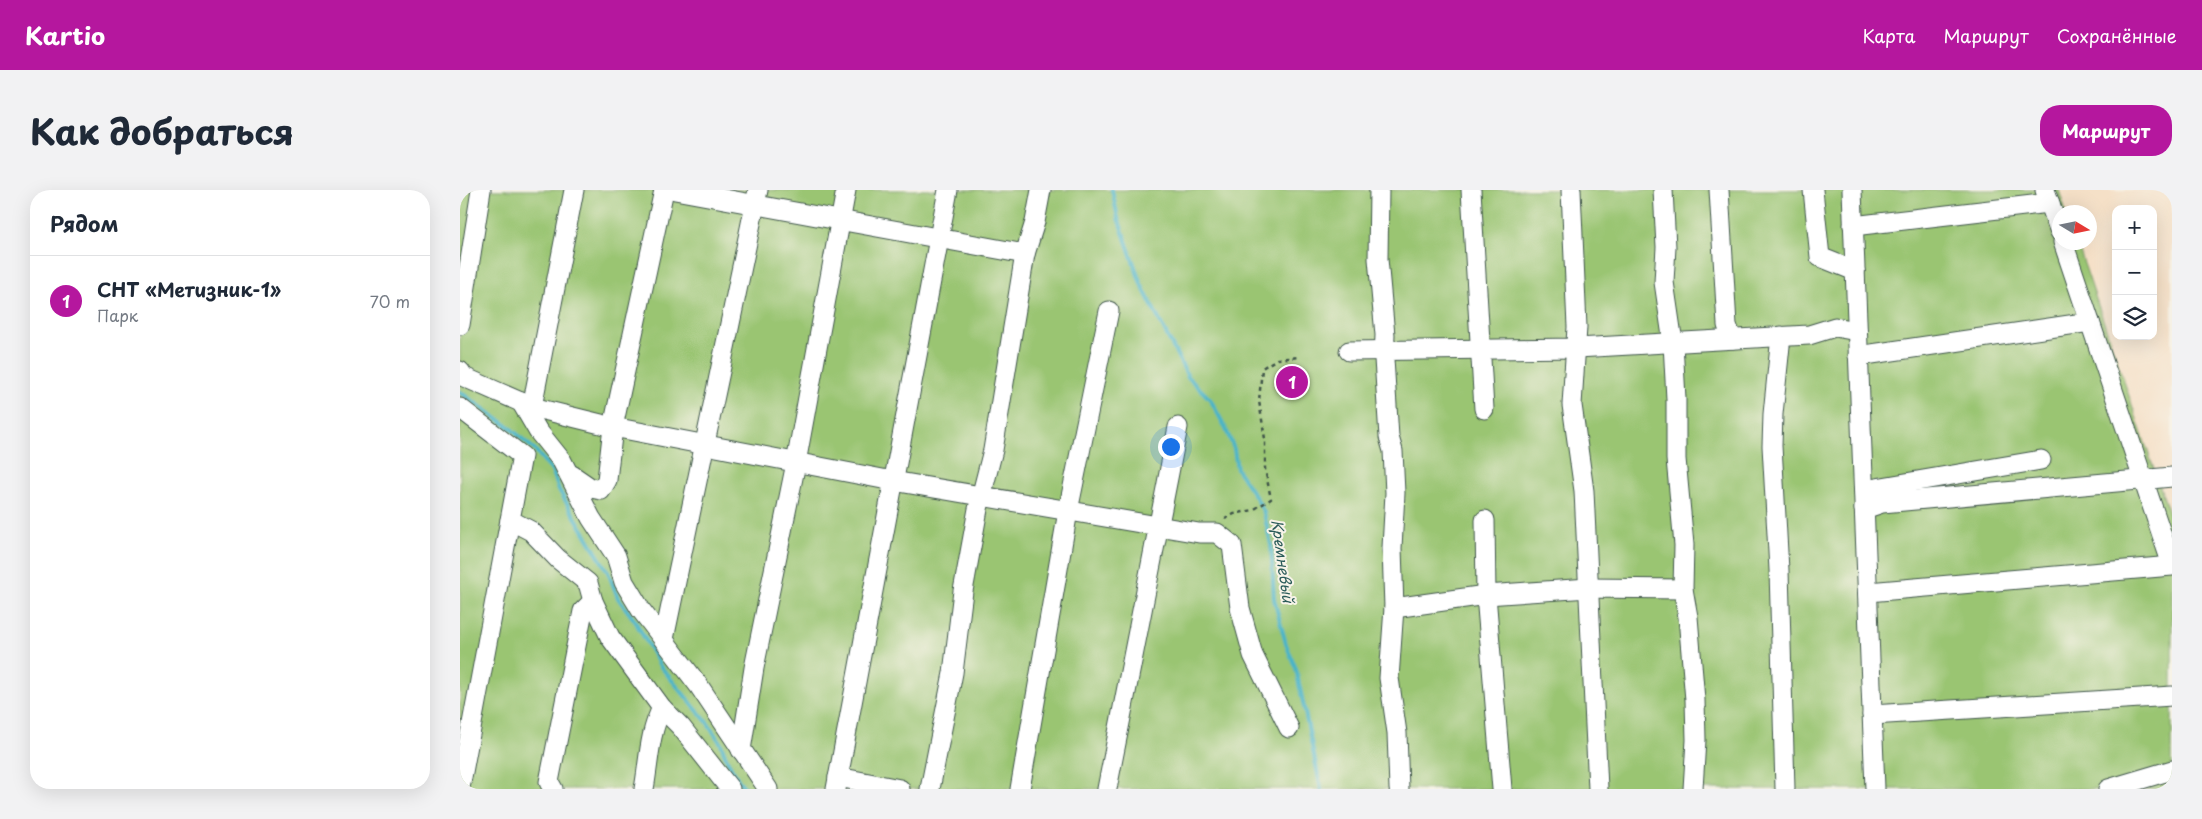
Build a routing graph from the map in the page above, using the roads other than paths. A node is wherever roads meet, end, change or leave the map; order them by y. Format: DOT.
graph roads {
  1 [pos="481,190"];
  2 [pos="574,190"];
  3 [pos="664,190"];
  4 [pos="675,190"];
  5 [pos="846,190"];
  6 [pos="948,190"];
  7 [pos="1041,190"];
  8 [pos="1379,190"];
  9 [pos="1472,190"];
  10 [pos="1571,190"];
  11 [pos="1663,190"];
  12 [pos="1719,190"];
  13 [pos="1814,190"];
  14 [pos="1852,190"];
  15 [pos="756,197"];
  16 [pos="2047,197"];
  17 [pos="2052,210"];
  18 [pos="841,221"];
  19 [pos="1853,226"];
  20 [pos="939,239"];
  21 [pos="2066,250"];
  22 [pos="1025,254"];
  23 [pos="1855,271"];
  24 [pos="1109,311"];
  25 [pos="2090,322"];
  26 [pos="460,325"];
  27 [pos="1857,331"];
  28 [pos="1782,336"];
  29 [pos="1732,340"];
  30 [pos="1672,343"];
  31 [pos="1577,348"];
  32 [pos="1480,350"];
  33 [pos="1349,351"];
  34 [pos="1384,352"];
  35 [pos="1858,356"];
  36 [pos="460,371"];
  37 [pos="526,405"];
  38 [pos="460,408"];
  39 [pos="1484,409"];
  40 [pos="614,427"];
  41 [pos="1178,427"];
  42 [pos="705,446"];
  43 [pos="2041,460"];
  44 [pos="796,463"];
  45 [pos="567,471"];
  46 [pos="2172,477"];
  47 [pos="2143,478"];
  48 [pos="894,481"];
  49 [pos="1864,490"];
  50 [pos="982,496"];
  51 [pos="1864,509"];
  52 [pos="1068,511"];
  53 [pos="510,520"];
  54 [pos="1485,520"];
  55 [pos="1159,525"];
  56 [pos="2172,566"];
  57 [pos="1588,588"];
  58 [pos="1683,589"];
  59 [pos="1868,592"];
  60 [pos="1486,595"];
  61 [pos="593,601"];
  62 [pos="1394,608"];
  63 [pos="664,639"];
  64 [pos="2172,696"];
  65 [pos="662,708"];
  66 [pos="1872,715"];
  67 [pos="1290,728"];
  68 [pos="741,750"];
  69 [pos="2172,770"];
  70 [pos="837,783"];
  71 [pos="460,788"];
  72 [pos="552,789"];
  73 [pos="644,789"];
  74 [pos="730,789"];
  75 [pos="768,789"];
  76 [pos="900,789"];
  77 [pos="930,789"];
  78 [pos="1020,789"];
  79 [pos="1107,789"];
  80 [pos="1399,789"];
  81 [pos="1502,789"];
  82 [pos="1598,789"];
  83 [pos="1693,789"];
  84 [pos="1785,789"];
  85 [pos="1875,789"];
  86 [pos="2108,789"];
  1 -- 26 [label="lane"];
  2 -- 37 [label="lane"];
  3 -- 40 [label="lane"];
  4 -- 15 [label="lane"];
  5 -- 18 [label="lane"];
  6 -- 20 [label="lane"];
  7 -- 22 [label="lane"];
  8 -- 34 [label="lane"];
  9 -- 32 [label="lane"];
  10 -- 31 [label="lane"];
  11 -- 30 [label="lane"];
  12 -- 29 [label="lane"];
  13 -- 23 [label="lane"];
  14 -- 19 [label="lane"];
  15 -- 18 [label="lane"];
  15 -- 42 [label="lane"];
  16 -- 17 [label="lane"];
  16 -- 19 [label="lane"];
  18 -- 20 [label="lane"];
  18 -- 44 [label="lane"];
  19 -- 23 [label="lane"];
  20 -- 22 [label="lane"];
  20 -- 48 [label="lane"];
  21 -- 25 [label="lane"];
  22 -- 50 [label="lane"];
  23 -- 27 [label="lane"];
  24 -- 52 [label="lane"];
  25 -- 35 [label="lane"];
  25 -- 47 [label="lane"];
  27 -- 28 [label="lane"];
  27 -- 35 [label="lane"];
  28 -- 29 [label="lane"];
  28 -- 84 [label="lane"];
  29 -- 30 [label="lane"];
  30 -- 31 [label="lane"];
  30 -- 58 [label="lane"];
  31 -- 32 [label="lane"];
  31 -- 57 [label="lane"];
  32 -- 34 [label="lane"];
  32 -- 39 [label="lane"];
  33 -- 34 [label="lane"];
  34 -- 62 [label="lane"];
  35 -- 49 [label="lane"];
  36 -- 37 [label="lane"];
  37 -- 40 [label="lane"];
  37 -- 45 [label="lane"];
  38 -- 53 [label="lane"];
  40 -- 42 [label="lane"];
  40 -- 45 [label="lane"];
  41 -- 55 [label="lane"];
  42 -- 44 [label="lane"];
  42 -- 63 [label="lane"];
  43 -- 49 [label="lane"];
  44 -- 48 [label="lane"];
  44 -- 68 [label="lane"];
  45 -- 63 [label="lane"];
  46 -- 47 [label="lane"];
  47 -- 51 [label="lane"];
  47 -- 56 [label="lane"];
  48 -- 50 [label="lane"];
  48 -- 70 [label="lane"];
  49 -- 51 [label="lane"];
  50 -- 52 [label="lane"];
  50 -- 77 [label="lane"];
  51 -- 59 [label="lane"];
  52 -- 55 [label="lane"];
  52 -- 78 [label="lane"];
  53 -- 61 [label="lane"];
  53 -- 71 [label="lane"];
  54 -- 60 [label="lane"];
  55 -- 67 [label="lane"];
  55 -- 79 [label="lane"];
  56 -- 59 [label="lane"];
  57 -- 58 [label="lane"];
  57 -- 60 [label="lane"];
  57 -- 82 [label="lane"];
  58 -- 83 [label="lane"];
  59 -- 66 [label="lane"];
  60 -- 62 [label="lane"];
  60 -- 81 [label="lane"];
  61 -- 65 [label="lane"];
  61 -- 72 [label="lane"];
  62 -- 80 [label="lane"];
  63 -- 68 [label="lane"];
  64 -- 66 [label="lane"];
  65 -- 73 [label="lane"];
  65 -- 74 [label="lane"];
  66 -- 85 [label="lane"];
  68 -- 75 [label="lane"];
  69 -- 86 [label="lane"];
  70 -- 76 [label="lane"];
}
